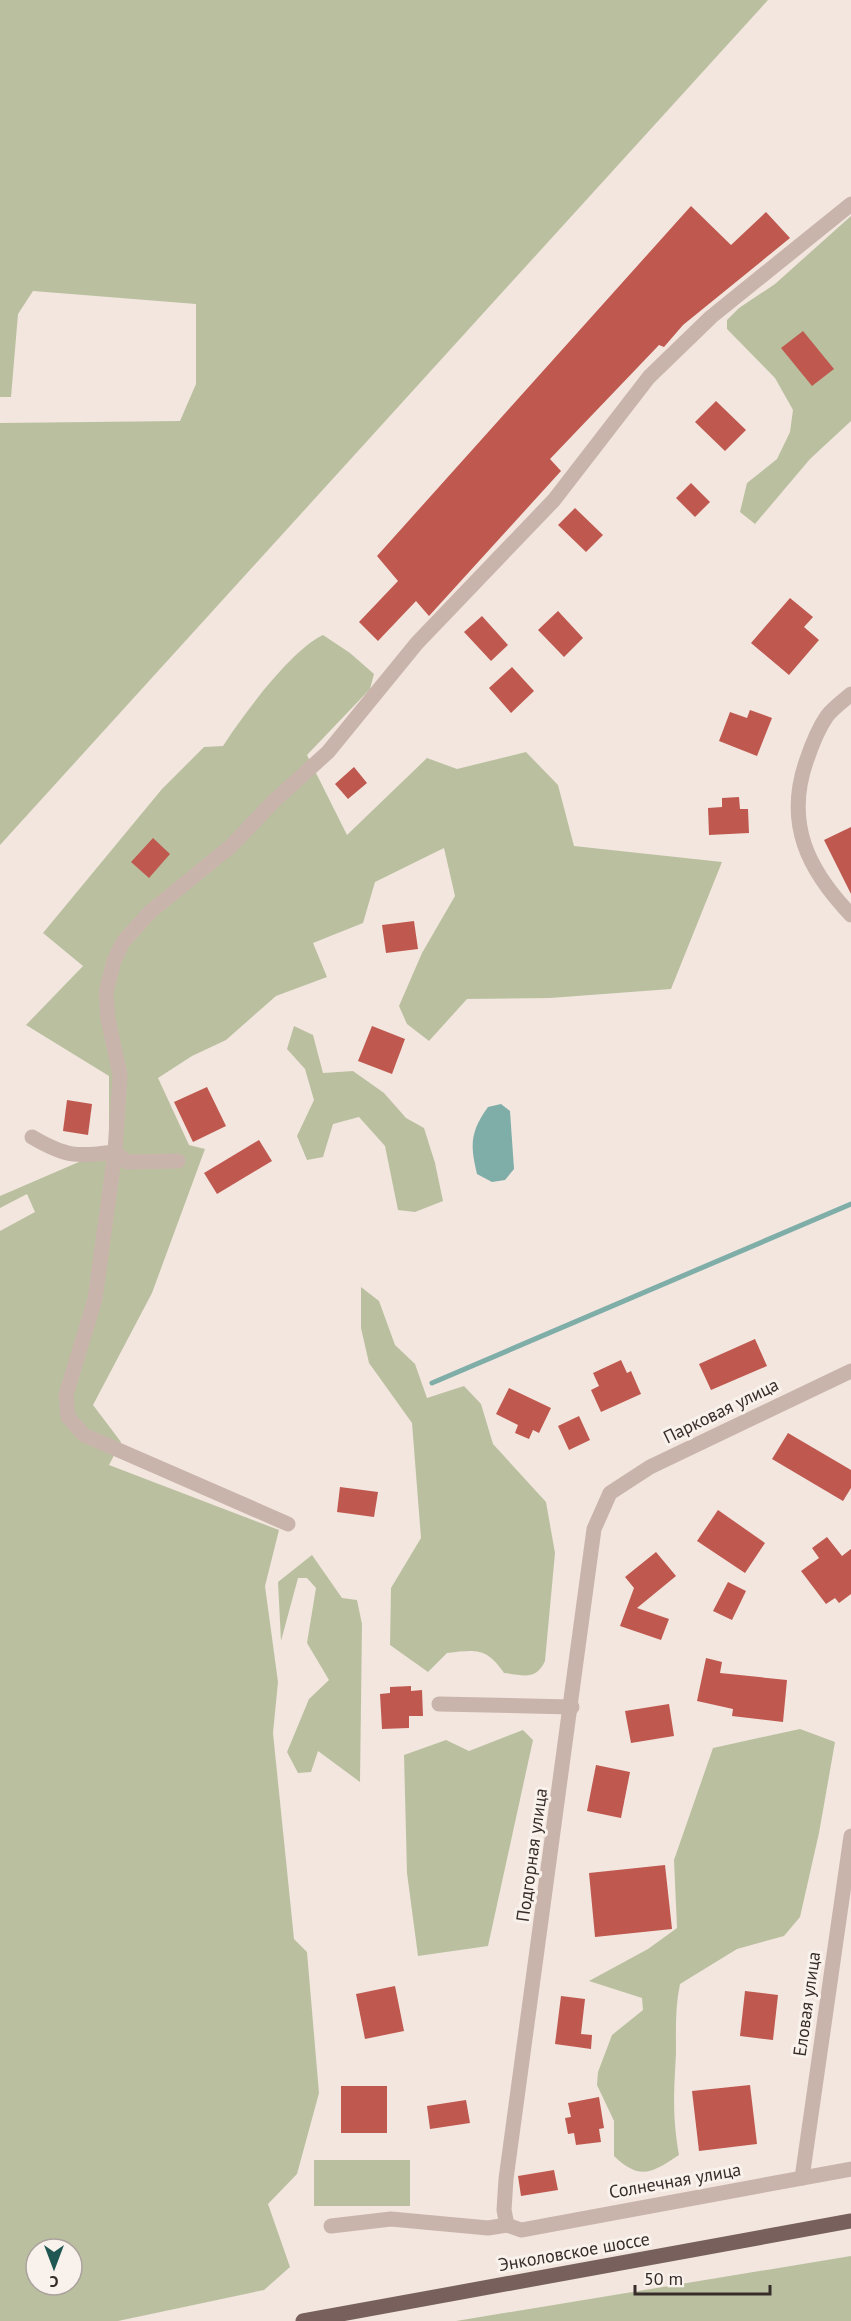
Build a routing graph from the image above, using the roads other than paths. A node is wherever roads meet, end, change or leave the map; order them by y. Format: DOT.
graph roads {
  1 [pos="851,204"];
  2 [pos="851,694"];
  3 [pos="851,915"];
  4 [pos="32,1137"];
  5 [pos="115,1152"];
  6 [pos="178,1161"];
  7 [pos="851,1371"];
  8 [pos="610,1493"];
  9 [pos="288,1524"];
  10 [pos="439,1704"];
  11 [pos="572,1707"];
  12 [pos="851,1836"];
  13 [pos="851,2169"];
  14 [pos="802,2178"];
  15 [pos="851,2221"];
  16 [pos="507,2225"];
  17 [pos="331,2226"];
  18 [pos="303,2321"];
  1 -- 5 [label="street"];
  2 -- 3 [label="street"];
  4 -- 5 [label="street"];
  5 -- 6 [label="street"];
  5 -- 9 [label="street"];
  7 -- 8 [label="street, Парковая улица"];
  8 -- 11 [label="street, Подгорная улица"];
  10 -- 11 [label="street"];
  11 -- 16 [label="street, Подгорная улица"];
  12 -- 14 [label="street, Еловая улица"];
  13 -- 14 [label="street, Солнечная улица"];
  14 -- 16 [label="street, Солнечная улица"];
  15 -- 18 [label="main road, Энколовское шоссе"];
  16 -- 17 [label="street, Солнечная улица"];
}
